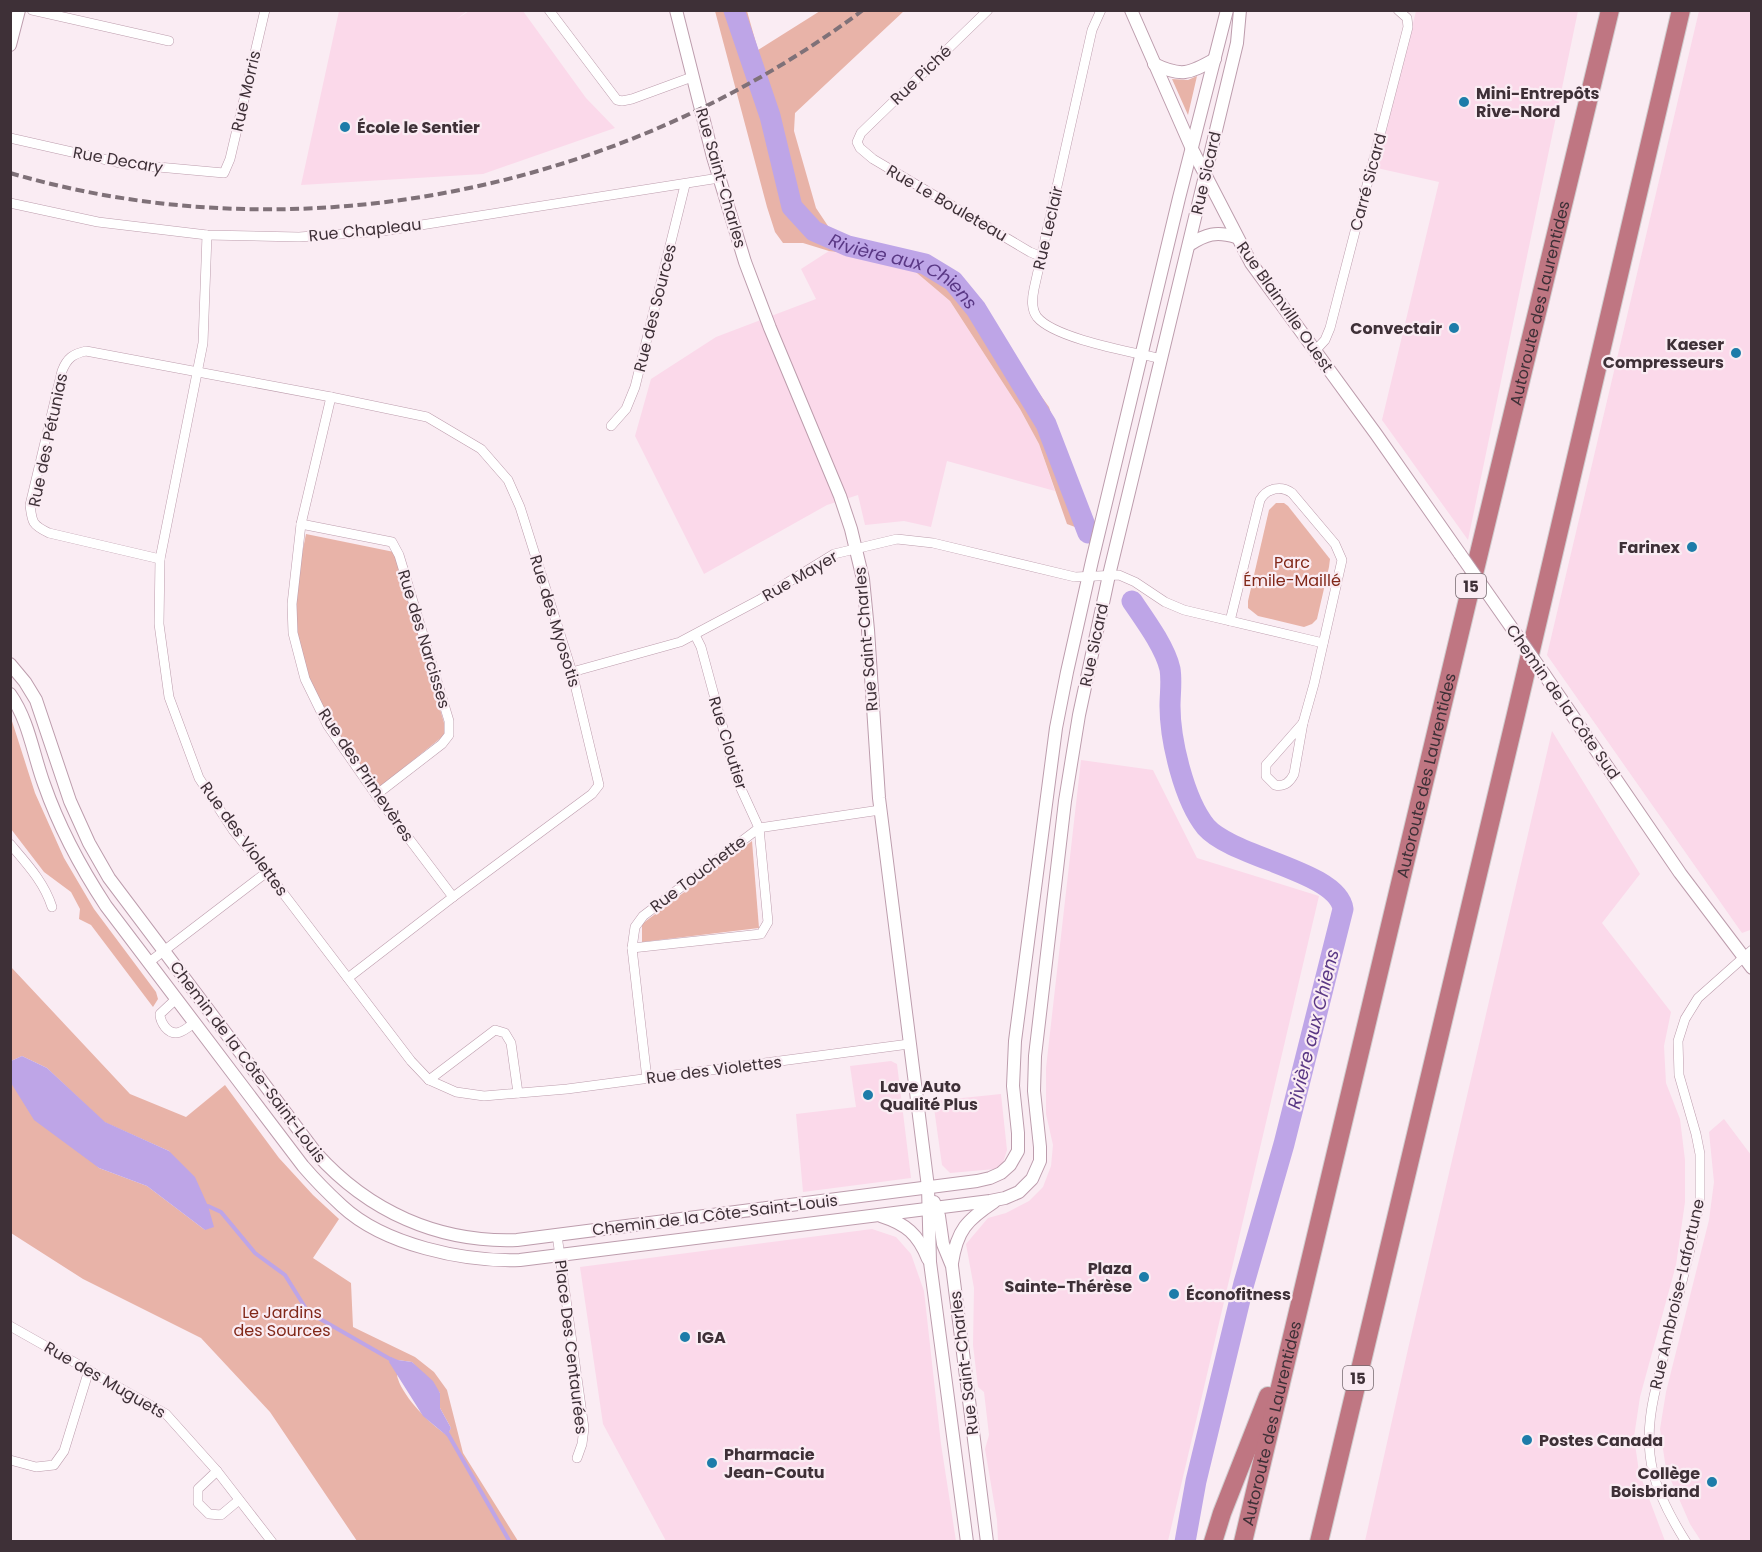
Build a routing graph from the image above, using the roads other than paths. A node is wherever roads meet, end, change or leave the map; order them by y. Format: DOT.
graph roads {
  1 [pos="19,10"];
  2 [pos="33,10"];
  3 [pos="265,10"];
  4 [pos="549,10"];
  5 [pos="676,10"];
  6 [pos="988,10"];
  7 [pos="1101,10"];
  8 [pos="1131,10"];
  9 [pos="1227,10"];
  10 [pos="1240,10"];
  11 [pos="1398,10"];
  12 [pos="1610,10"];
  13 [pos="1681,10"];
  14 [pos="169,41"];
  15 [pos="10,45"];
  16 [pos="1215,59"];
  17 [pos="1154,64"];
  18 [pos="692,77"];
  19 [pos="10,138"];
  20 [pos="857,142"];
  21 [pos="1192,149"];
  22 [pos="225,172"];
  23 [pos="1206,176"];
  24 [pos="720,178"];
  25 [pos="685,185"];
  26 [pos="10,202"];
  27 [pos="207,235"];
  28 [pos="1236,237"];
  29 [pos="1189,245"];
  30 [pos="1042,256"];
  31 [pos="1314,352"];
  32 [pos="1142,354"];
  33 [pos="1162,359"];
  34 [pos="198,372"];
  35 [pos="331,397"];
  36 [pos="611,426"];
  37 [pos="1376,434"];
  38 [pos="301,524"];
  39 [pos="856,547"];
  40 [pos="160,559"];
  41 [pos="1109,575"];
  42 [pos="1088,578"];
  43 [pos="1230,621"];
  44 [pos="695,635"];
  45 [pos="1323,643"];
  46 [pos="572,672"];
  47 [pos="13,673"];
  48 [pos="10,694"];
  49 [pos="1303,723"];
  50 [pos="376,795"];
  51 [pos="1046,799"];
  52 [pos="1065,801"];
  53 [pos="880,810"];
  54 [pos="759,828"];
  55 [pos="10,844"];
  56 [pos="267,872"];
  57 [pos="453,897"];
  58 [pos="52,907"];
  59 [pos="632,948"];
  60 [pos="164,952"];
  61 [pos="1747,953"];
  62 [pos="148,963"];
  63 [pos="1025,963"];
  64 [pos="1044,966"];
  65 [pos="1752,968"];
  66 [pos="348,978"];
  67 [pos="176,999"];
  68 [pos="194,1023"];
  69 [pos="909,1044"];
  70 [pos="647,1079"];
  71 [pos="429,1080"];
  72 [pos="518,1093"];
  73 [pos="928,1187"];
  74 [pos="998,1199"];
  75 [pos="932,1208"];
  76 [pos="712,1215"];
  77 [pos="877,1215"];
  78 [pos="416,1224"];
  79 [pos="557,1235"];
  80 [pos="715,1236"];
  81 [pos="411,1244"];
  82 [pos="560,1256"];
  83 [pos="930,1262"];
  84 [pos="952,1266"];
  85 [pos="10,1326"];
  86 [pos="1293,1332"];
  87 [pos="89,1370"];
  88 [pos="969,1405"];
  89 [pos="949,1408"];
  90 [pos="971,1424"];
  91 [pos="951,1426"];
  92 [pos="578,1458"];
  93 [pos="10,1460"];
  94 [pos="217,1471"];
  95 [pos="239,1500"];
  96 [pos="272,1542"];
  97 [pos="967,1542"];
  98 [pos="987,1542"];
  99 [pos="1213,1542"];
  100 [pos="1243,1542"];
  101 [pos="1319,1542"];
  102 [pos="1686,1542"];
  1 -- 15 [label="street"];
  2 -- 14 [label="street"];
  3 -- 22 [label="street, Rue Morris"];
  4 -- 18 [label="street"];
  5 -- 18 [label="street, Rue Saint-Charles"];
  6 -- 20 [label="street, Rue Piché"];
  7 -- 30 [label="street, Rue Leclair"];
  8 -- 17 [label="street, Rue Blainville Ouest"];
  9 -- 16 [label="street, Rue Sicard"];
  10 -- 23 [label="street, Rue Sicard"];
  11 -- 31 [label="street, Carré Sicard"];
  12 -- 86 [label="highway, Autoroute des Laurentides / 15"];
  13 -- 101 [label="highway, 15"];
  16 -- 17 [label="street"];
  16 -- 21 [label="street, Rue Sicard"];
  17 -- 21 [label="street, Rue Blainville Ouest"];
  18 -- 24 [label="street, Rue Saint-Charles"];
  19 -- 22 [label="street, Rue Decary"];
  20 -- 30 [label="street, Rue Le Bouleteau"];
  21 -- 23 [label="street, Rue Blainville Ouest"];
  21 -- 32 [label="street, Rue Sicard"];
  23 -- 28 [label="street, Rue Blainville Ouest"];
  23 -- 29 [label="street, Rue Sicard"];
  24 -- 25 [label="street, Rue Chapleau"];
  24 -- 39 [label="street, Rue Saint-Charles"];
  25 -- 27 [label="street, Rue Chapleau"];
  25 -- 36 [label="street, Rue des Sources"];
  26 -- 27 [label="street, Rue Chapleau"];
  27 -- 34 [label="street, Rue des Violettes"];
  28 -- 29 [label="street"];
  28 -- 31 [label="street, Rue Blainville Ouest"];
  29 -- 33 [label="street, Rue Sicard"];
  30 -- 32 [label="street, Rue Leclair"];
  31 -- 37 [label="street, Rue Blainville Ouest"];
  32 -- 33 [label="street, Rue Leclair"];
  32 -- 42 [label="street, Rue Sicard"];
  33 -- 41 [label="street, Rue Sicard"];
  34 -- 35 [label="street, Rue des Myosotis"];
  34 -- 40 [label="street, Rue des Violettes"];
  34 -- 40 [label="street, Rue des Pétunias"];
  35 -- 38 [label="street, Rue des Primevères"];
  35 -- 46 [label="street, Rue des Myosotis"];
  37 -- 61 [label="street, Chemin de la Côte Sud, bridge"];
  38 -- 50 [label="street, Rue des Primevères"];
  38 -- 50 [label="street, Rue des Narcisses"];
  39 -- 42 [label="street, Rue Mayer"];
  39 -- 44 [label="street, Rue Mayer"];
  39 -- 53 [label="street, Rue Saint-Charles"];
  40 -- 56 [label="street, Rue des Violettes"];
  41 -- 42 [label="street, Rue Mayer"];
  41 -- 43 [label="street"];
  41 -- 52 [label="street, Rue Sicard"];
  42 -- 51 [label="street, Rue Sicard"];
  43 -- 45 [label="street"];
  43 -- 45 [label="street"];
  44 -- 46 [label="street, Rue Mayer"];
  44 -- 54 [label="street, Rue Cloutier"];
  45 -- 49 [label="street"];
  46 -- 57 [label="street, Rue des Myosotis"];
  47 -- 60 [label="street, Chemin de la Côte-Saint-Louis"];
  48 -- 62 [label="street, Chemin de la Côte-Saint-Louis"];
  49 -- 49 [label="street"];
  50 -- 57 [label="street, Rue des Primevères"];
  51 -- 52 [label="street"];
  51 -- 63 [label="street, Rue Sicard"];
  52 -- 64 [label="street, Rue Sicard"];
  53 -- 54 [label="street, Rue Touchette"];
  53 -- 69 [label="street, Rue Saint-Charles"];
  54 -- 59 [label="street, Rue Touchette"];
  54 -- 59 [label="street, Rue Cloutier"];
  55 -- 58 [label="street"];
  56 -- 60 [label="street"];
  56 -- 66 [label="street, Rue des Violettes"];
  57 -- 66 [label="street, Rue des Myosotis"];
  59 -- 70 [label="street, Rue Touchette"];
  60 -- 62 [label="street"];
  60 -- 78 [label="street, Chemin de la Côte-Saint-Louis"];
  61 -- 65 [label="street, Chemin de la Côte Sud"];
  61 -- 102 [label="street, Rue Ambroise-Lafortune"];
  62 -- 67 [label="street, Chemin de la Côte-Saint-Louis"];
  63 -- 64 [label="street"];
  63 -- 73 [label="street, Rue Sicard"];
  64 -- 74 [label="street, Rue Sicard"];
  66 -- 71 [label="street, Rue des Violettes"];
  67 -- 68 [label="street, Chemin de la Côte-Saint-Louis"];
  67 -- 68 [label="street, Chemin de la Côte-Saint-Louis"];
  68 -- 81 [label="street, Chemin de la Côte-Saint-Louis"];
  69 -- 70 [label="street, Rue des Violettes"];
  69 -- 73 [label="street, Rue Saint-Charles"];
  70 -- 72 [label="street, Rue des Violettes"];
  71 -- 72 [label="street, Rue des Violettes"];
  71 -- 72 [label="street"];
  73 -- 75 [label="street, Rue Saint-Charles"];
  73 -- 76 [label="street, Chemin de la Côte-Saint-Louis"];
  74 -- 75 [label="street, Rue Sicard"];
  74 -- 84 [label="street"];
  75 -- 77 [label="street, Chemin de la Côte-Saint-Louis"];
  75 -- 83 [label="street, Rue Saint-Charles"];
  75 -- 84 [label="street, Rue Saint-Charles"];
  76 -- 79 [label="street, Chemin de la Côte-Saint-Louis"];
  76 -- 80 [label="street"];
  77 -- 80 [label="street, Chemin de la Côte-Saint-Louis"];
  77 -- 83 [label="street"];
  78 -- 79 [label="street, Chemin de la Côte-Saint-Louis"];
  78 -- 81 [label="street"];
  79 -- 82 [label="street, Place Des Centaurées"];
  80 -- 82 [label="street, Chemin de la Côte-Saint-Louis"];
  81 -- 82 [label="street, Chemin de la Côte-Saint-Louis"];
  82 -- 92 [label="street, Place Des Centaurées"];
  83 -- 89 [label="street, Rue Saint-Charles"];
  84 -- 88 [label="street, Rue Saint-Charles"];
  85 -- 87 [label="street, Rue des Muguets"];
  86 -- 99 [label="highway"];
  86 -- 100 [label="highway, Autoroute des Laurentides / 15"];
  87 -- 93 [label="street"];
  87 -- 94 [label="street, Rue des Muguets"];
  88 -- 89 [label="street"];
  88 -- 90 [label="street, Rue Saint-Charles"];
  89 -- 91 [label="street, Rue Saint-Charles"];
  90 -- 91 [label="street"];
  90 -- 98 [label="street, Rue Saint-Charles"];
  91 -- 97 [label="street, Rue Saint-Charles"];
  94 -- 95 [label="street, Rue des Muguets"];
  94 -- 95 [label="street"];
  95 -- 96 [label="street, Rue des Muguets"];
}
